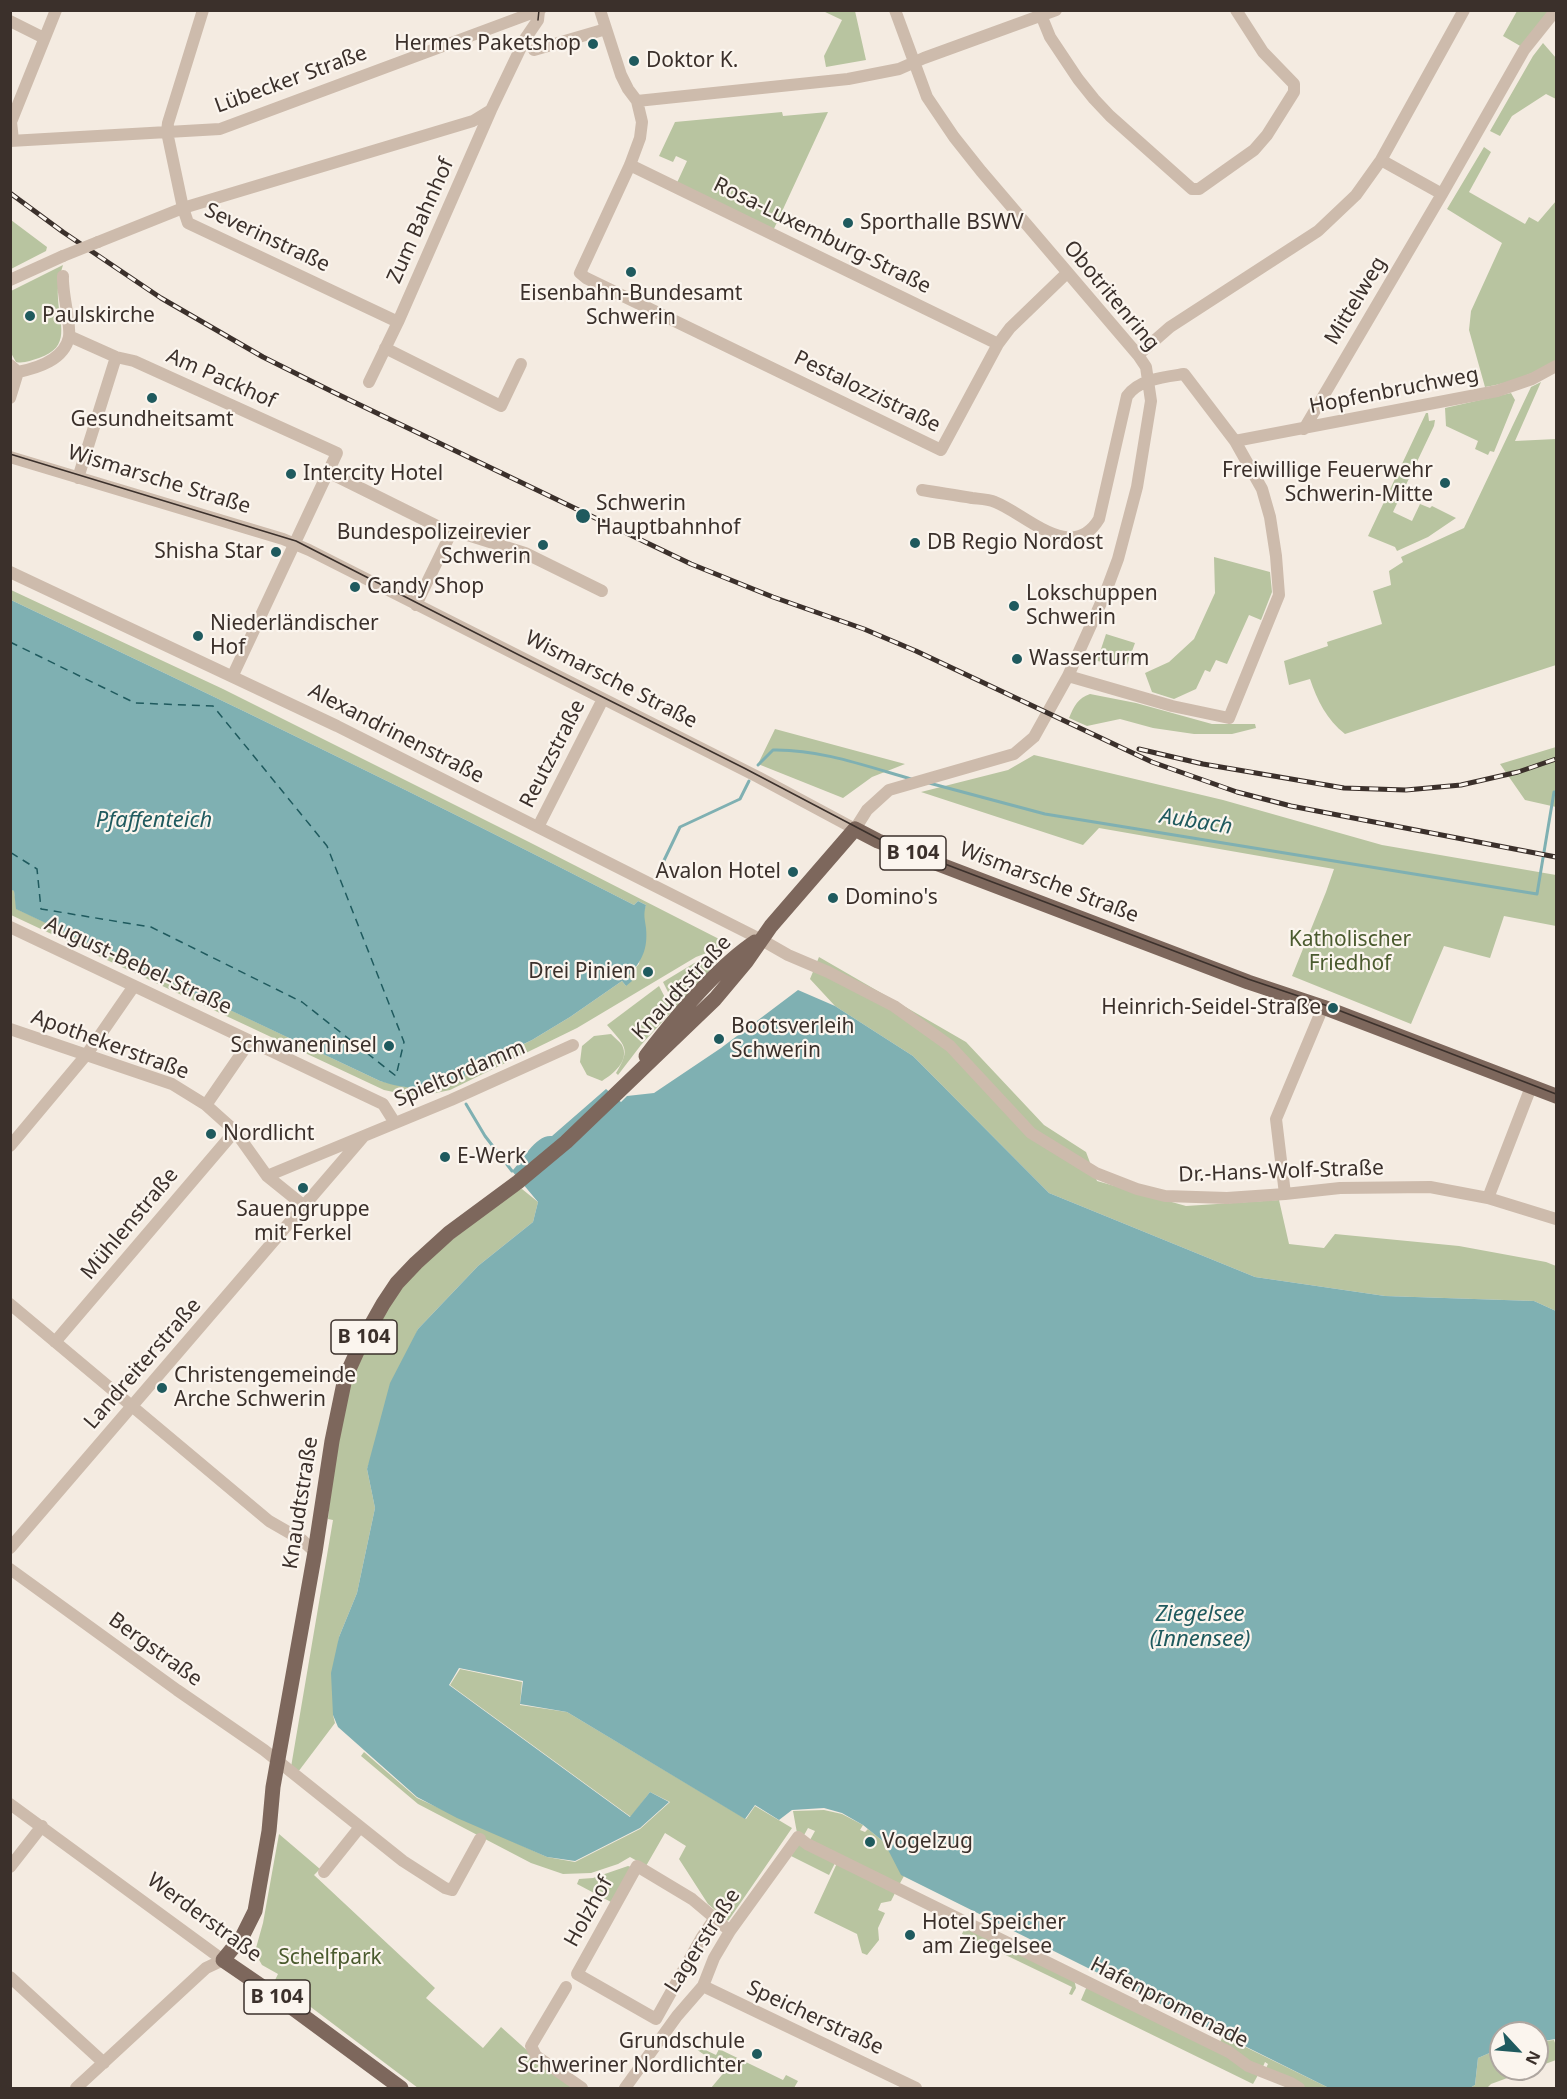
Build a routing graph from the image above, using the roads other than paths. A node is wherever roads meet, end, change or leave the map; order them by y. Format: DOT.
graph roads {
  1 [pos="56,10"];
  2 [pos="203,10"];
  3 [pos="600,10"];
  4 [pos="895,10"];
  5 [pos="1056,10"];
  6 [pos="1236,10"];
  7 [pos="1464,10"];
  8 [pos="1556,10"];
  9 [pos="540,11"];
  10 [pos="1039,13"];
  11 [pos="506,16"];
  12 [pos="10,21"];
  13 [pos="606,29"];
  14 [pos="44,38"];
  15 [pos="534,50"];
  16 [pos="913,64"];
  17 [pos="637,101"];
  18 [pos="491,110"];
  19 [pos="167,132"];
  20 [pos="12,141"];
  21 [pos="1381,160"];
  22 [pos="630,165"];
  23 [pos="1442,194"];
  24 [pos="183,208"];
  25 [pos="1067,273"];
  26 [pos="63,276"];
  27 [pos="10,280"];
  28 [pos="398,321"];
  29 [pos="69,336"];
  30 [pos="998,344"];
  31 [pos="385,348"];
  32 [pos="1138,355"];
  33 [pos="116,357"];
  34 [pos="521,364"];
  35 [pos="1557,366"];
  36 [pos="14,369"];
  37 [pos="1149,381"];
  38 [pos="369,382"];
  39 [pos="10,398"];
  40 [pos="1304,429"];
  41 [pos="1235,441"];
  42 [pos="10,457"];
  43 [pos="328,472"];
  44 [pos="78,478"];
  45 [pos="922,490"];
  46 [pos="451,533"];
  47 [pos="294,544"];
  48 [pos="10,572"];
  49 [pos="602,591"];
  50 [pos="416,605"];
  51 [pos="232,675"];
  52 [pos="1068,676"];
  53 [pos="603,699"];
  54 [pos="537,827"];
  55 [pos="855,829"];
  56 [pos="12,930"];
  57 [pos="760,939"];
  58 [pos="134,986"];
  59 [pos="1323,1008"];
  60 [pos="10,1029"];
  61 [pos="250,1041"];
  62 [pos="573,1045"];
  63 [pos="87,1054"];
  64 [pos="1531,1087"];
  65 [pos="1557,1096"];
  66 [pos="206,1105"];
  67 [pos="395,1123"];
  68 [pos="235,1131"];
  69 [pos="363,1137"];
  70 [pos="10,1146"];
  71 [pos="267,1176"];
  72 [pos="1285,1194"];
  73 [pos="1488,1198"];
  74 [pos="303,1205"];
  75 [pos="1557,1219"];
  76 [pos="10,1304"];
  77 [pos="55,1342"];
  78 [pos="132,1406"];
  79 [pos="10,1548"];
  80 [pos="315,1552"];
  81 [pos="10,1569"];
  82 [pos="278,1761"];
  83 [pos="10,1804"];
  84 [pos="42,1827"];
  85 [pos="360,1827"];
  86 [pos="480,1839"];
  87 [pos="795,1840"];
  88 [pos="10,1867"];
  89 [pos="324,1872"];
  90 [pos="714,1919"];
  91 [pos="730,1931"];
  92 [pos="223,1960"];
  93 [pos="10,1977"];
  94 [pos="703,1986"];
  95 [pos="566,1987"];
  96 [pos="104,2063"];
  97 [pos="912,2087"];
  98 [pos="76,2088"];
  99 [pos="401,2088"];
  100 [pos="582,2088"];
  101 [pos="625,2088"];
  102 [pos="1299,2088"];
  1 -- 14 [label="street"];
  2 -- 19 [label="street, Severinstraße"];
  3 -- 13 [label="street"];
  4 -- 16 [label="street, Obotritenring"];
  5 -- 10 [label="street"];
  6 -- 10 [label="street"];
  7 -- 21 [label="street"];
  8 -- 23 [label="street, Mittelweg"];
  9 -- 11 [label="street, Lübecker Straße"];
  9 -- 18 [label="street, Zum Bahnhof"];
  10 -- 16 [label="street"];
  11 -- 19 [label="street, Lübecker Straße"];
  12 -- 14 [label="street"];
  13 -- 15 [label="street"];
  13 -- 17 [label="street"];
  14 -- 20 [label="street"];
  16 -- 17 [label="street"];
  16 -- 25 [label="street, Obotritenring"];
  17 -- 22 [label="street"];
  18 -- 24 [label="street"];
  18 -- 28 [label="street, Zum Bahnhof"];
  19 -- 20 [label="street, Lübecker Straße"];
  19 -- 24 [label="street, Severinstraße"];
  21 -- 23 [label="street"];
  21 -- 32 [label="street"];
  22 -- 30 [label="street, Rosa-Luxemburg-Straße"];
  22 -- 30 [label="street, Pestalozzistraße"];
  23 -- 40 [label="street, Mittelweg"];
  24 -- 27 [label="street, bridge"];
  24 -- 28 [label="street, Severinstraße"];
  25 -- 30 [label="street, Pestalozzistraße"];
  25 -- 32 [label="street, Obotritenring"];
  26 -- 29 [label="street"];
  28 -- 31 [label="street, Zum Bahnhof"];
  29 -- 33 [label="street, Am Packhof"];
  29 -- 36 [label="street"];
  31 -- 34 [label="street"];
  31 -- 38 [label="street, Zum Bahnhof"];
  32 -- 37 [label="street, Obotritenring"];
  33 -- 43 [label="street, Am Packhof"];
  33 -- 44 [label="street"];
  35 -- 40 [label="street, Hopfenbruchweg"];
  36 -- 39 [label="street"];
  37 -- 41 [label="street"];
  37 -- 45 [label="street"];
  37 -- 52 [label="street, Obotritenring"];
  40 -- 41 [label="street, Hopfenbruchweg"];
  41 -- 52 [label="street"];
  42 -- 44 [label="street, Wismarsche Straße"];
  43 -- 46 [label="street"];
  43 -- 47 [label="street"];
  44 -- 47 [label="street, Wismarsche Straße"];
  46 -- 49 [label="street"];
  46 -- 50 [label="street"];
  47 -- 50 [label="street, Wismarsche Straße"];
  47 -- 51 [label="street"];
  48 -- 51 [label="street, Alexandrinenstraße"];
  50 -- 53 [label="street, Wismarsche Straße"];
  51 -- 54 [label="street, Alexandrinenstraße"];
  52 -- 55 [label="street, Obotritenring"];
  53 -- 54 [label="street, Reutzstraße"];
  53 -- 55 [label="street, Wismarsche Straße"];
  54 -- 57 [label="street, Alexandrinenstraße"];
  55 -- 57 [label="main road, B 104"];
  55 -- 59 [label="main road, Wismarsche Straße / B 104"];
  56 -- 58 [label="street, August-Bebel-Straße"];
  57 -- 72 [label="street, Dr.-Hans-Wolf-Straße"];
  57 -- 80 [label="main road, Knaudtstraße / B 104"];
  58 -- 61 [label="street, August-Bebel-Straße"];
  58 -- 63 [label="street"];
  59 -- 64 [label="main road, Wismarsche Straße / B 104"];
  59 -- 72 [label="street"];
  60 -- 63 [label="street, Apothekerstraße"];
  61 -- 66 [label="street"];
  61 -- 67 [label="street, August-Bebel-Straße"];
  62 -- 67 [label="street, Spieltordamm"];
  63 -- 66 [label="street, Apothekerstraße"];
  63 -- 70 [label="street"];
  64 -- 65 [label="main road, Wismarsche Straße / B 104"];
  64 -- 73 [label="street"];
  66 -- 68 [label="street, Apothekerstraße"];
  67 -- 69 [label="street, Spieltordamm"];
  68 -- 71 [label="street, Apothekerstraße"];
  68 -- 77 [label="street, Mühlenstraße"];
  69 -- 71 [label="street, Spieltordamm"];
  69 -- 74 [label="street, Landreiterstraße"];
  71 -- 74 [label="street, Apothekerstraße"];
  72 -- 73 [label="street, Dr.-Hans-Wolf-Straße"];
  73 -- 75 [label="street, Dr.-Hans-Wolf-Straße"];
  74 -- 78 [label="street, Landreiterstraße"];
  76 -- 77 [label="street"];
  77 -- 78 [label="street"];
  78 -- 79 [label="street, Landreiterstraße"];
  78 -- 80 [label="street"];
  80 -- 82 [label="main road, Knaudtstraße / B 104"];
  81 -- 82 [label="street, Bergstraße"];
  82 -- 85 [label="street, Bergstraße"];
  82 -- 92 [label="main road, Knaudtstraße / B 104"];
  83 -- 84 [label="street, Werderstraße"];
  84 -- 88 [label="street"];
  84 -- 92 [label="street, Werderstraße"];
  85 -- 86 [label="street, Bergstraße"];
  85 -- 89 [label="street"];
  87 -- 91 [label="street, Lagerstraße"];
  87 -- 102 [label="street, Hafenpromenade"];
  90 -- 90 [label="street, Holzhof"];
  90 -- 91 [label="street, Holzhof"];
  91 -- 94 [label="street, Lagerstraße"];
  92 -- 96 [label="street"];
  92 -- 99 [label="main road, Werderstraße / B 104"];
  93 -- 96 [label="street"];
  94 -- 97 [label="street, Speicherstraße"];
  94 -- 101 [label="street, Lagerstraße"];
  95 -- 100 [label="street"];
  96 -- 98 [label="street"];
}
